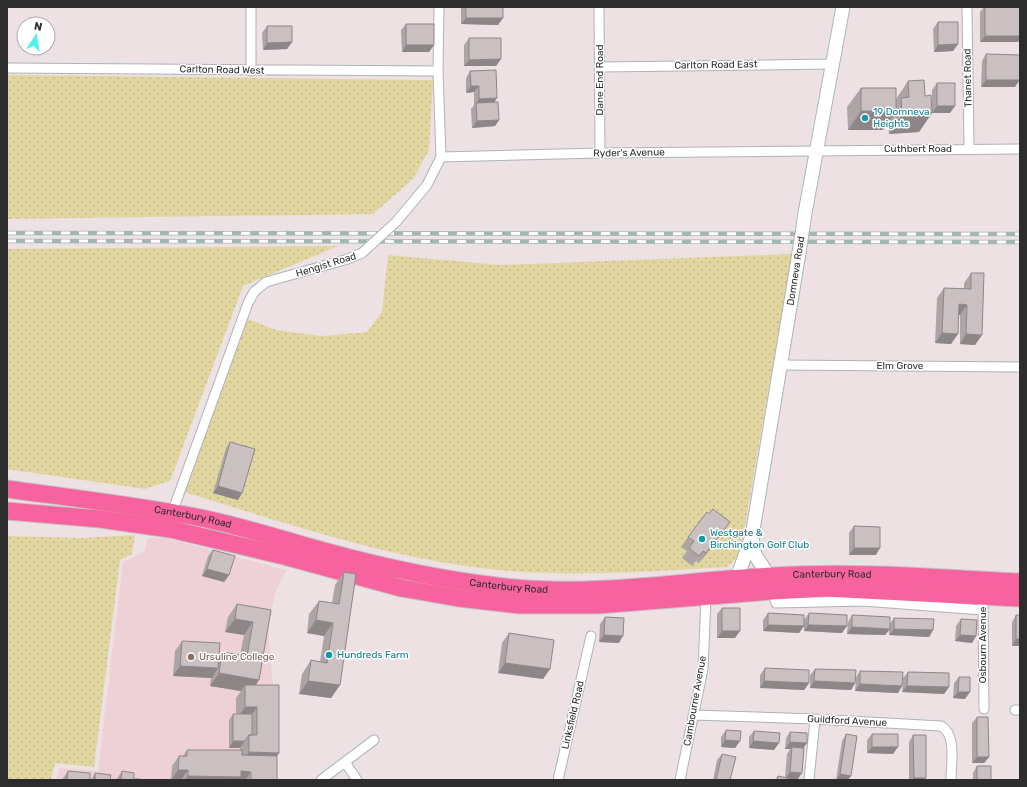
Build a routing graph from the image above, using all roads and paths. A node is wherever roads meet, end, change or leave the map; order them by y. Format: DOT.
graph roads {
  1 [pos="251,7"];
  2 [pos="439,7"];
  3 [pos="599,7"];
  4 [pos="843,7"];
  5 [pos="967,7"];
  6 [pos="832,64"];
  7 [pos="600,66"];
  8 [pos="7,68"];
  9 [pos="251,71"];
  10 [pos="438,71"];
  11 [pos="969,149"];
  12 [pos="1020,149"];
  13 [pos="817,150"];
  14 [pos="600,153"];
  15 [pos="441,158"];
  16 [pos="780,365"];
  17 [pos="1020,367"];
  18 [pos="7,489"];
  19 [pos="7,511"];
  20 [pos="172,513"];
  21 [pos="752,536"];
  22 [pos="737,578"];
  23 [pos="1020,582"];
  24 [pos="770,583"];
  25 [pos="983,595"];
  26 [pos="706,597"];
  27 [pos="1020,598"];
  28 [pos="591,636"];
  29 [pos="984,709"];
  30 [pos="694,715"];
  31 [pos="816,719"];
  32 [pos="374,740"];
  33 [pos="345,762"];
  34 [pos="321,780"];
  35 [pos="357,780"];
  36 [pos="558,780"];
  37 [pos="680,780"];
  38 [pos="809,780"];
  39 [pos="951,780"];
  1 -- 9 [label="street"];
  2 -- 10 [label="street, Hengist Road"];
  3 -- 7 [label="street, Dane End Road"];
  4 -- 6 [label="street, Domneva Road"];
  5 -- 11 [label="street, Thanet Road"];
  6 -- 7 [label="street, Carlton Road East"];
  6 -- 13 [label="street, Domneva Road"];
  7 -- 14 [label="street, Dane End Road"];
  8 -- 9 [label="street, Carlton Road West"];
  9 -- 10 [label="street, Carlton Road West"];
  10 -- 15 [label="street, Hengist Road"];
  11 -- 12 [label="street, Cuthbert Road"];
  11 -- 13 [label="street, Cuthbert Road"];
  13 -- 14 [label="street, Ryder's Avenue"];
  13 -- 16 [label="street, Domneva Road, bridge"];
  14 -- 15 [label="street, Ryder's Avenue"];
  15 -- 20 [label="street, Hengist Road, bridge"];
  16 -- 17 [label="street, Elm Grove"];
  16 -- 21 [label="street, Domneva Road"];
  18 -- 20 [label="highway, Canterbury Road"];
  19 -- 26 [label="highway, Canterbury Road"];
  20 -- 22 [label="highway, Canterbury Road"];
  21 -- 22 [label="street, Domneva Road"];
  21 -- 24 [label="street, Domneva Road"];
  22 -- 24 [label="highway, Canterbury Road"];
  23 -- 25 [label="highway, Canterbury Road"];
  24 -- 25 [label="highway, Canterbury Road"];
  24 -- 25 [label="street, Canterbury Road"];
  24 -- 26 [label="highway, Canterbury Road"];
  25 -- 27 [label="highway, Canterbury Road"];
  25 -- 29 [label="street, Osbourn Avenue"];
  26 -- 30 [label="street, Cambourne Avenue"];
  28 -- 36 [label="street, Linksfield Road"];
  30 -- 31 [label="street, Guildford Avenue"];
  30 -- 37 [label="street, Cambourne Avenue"];
  31 -- 38 [label="street"];
  31 -- 39 [label="street, Guildford Avenue"];
  32 -- 33 [label="street"];
  33 -- 34 [label="street"];
  33 -- 35 [label="street"];
}
